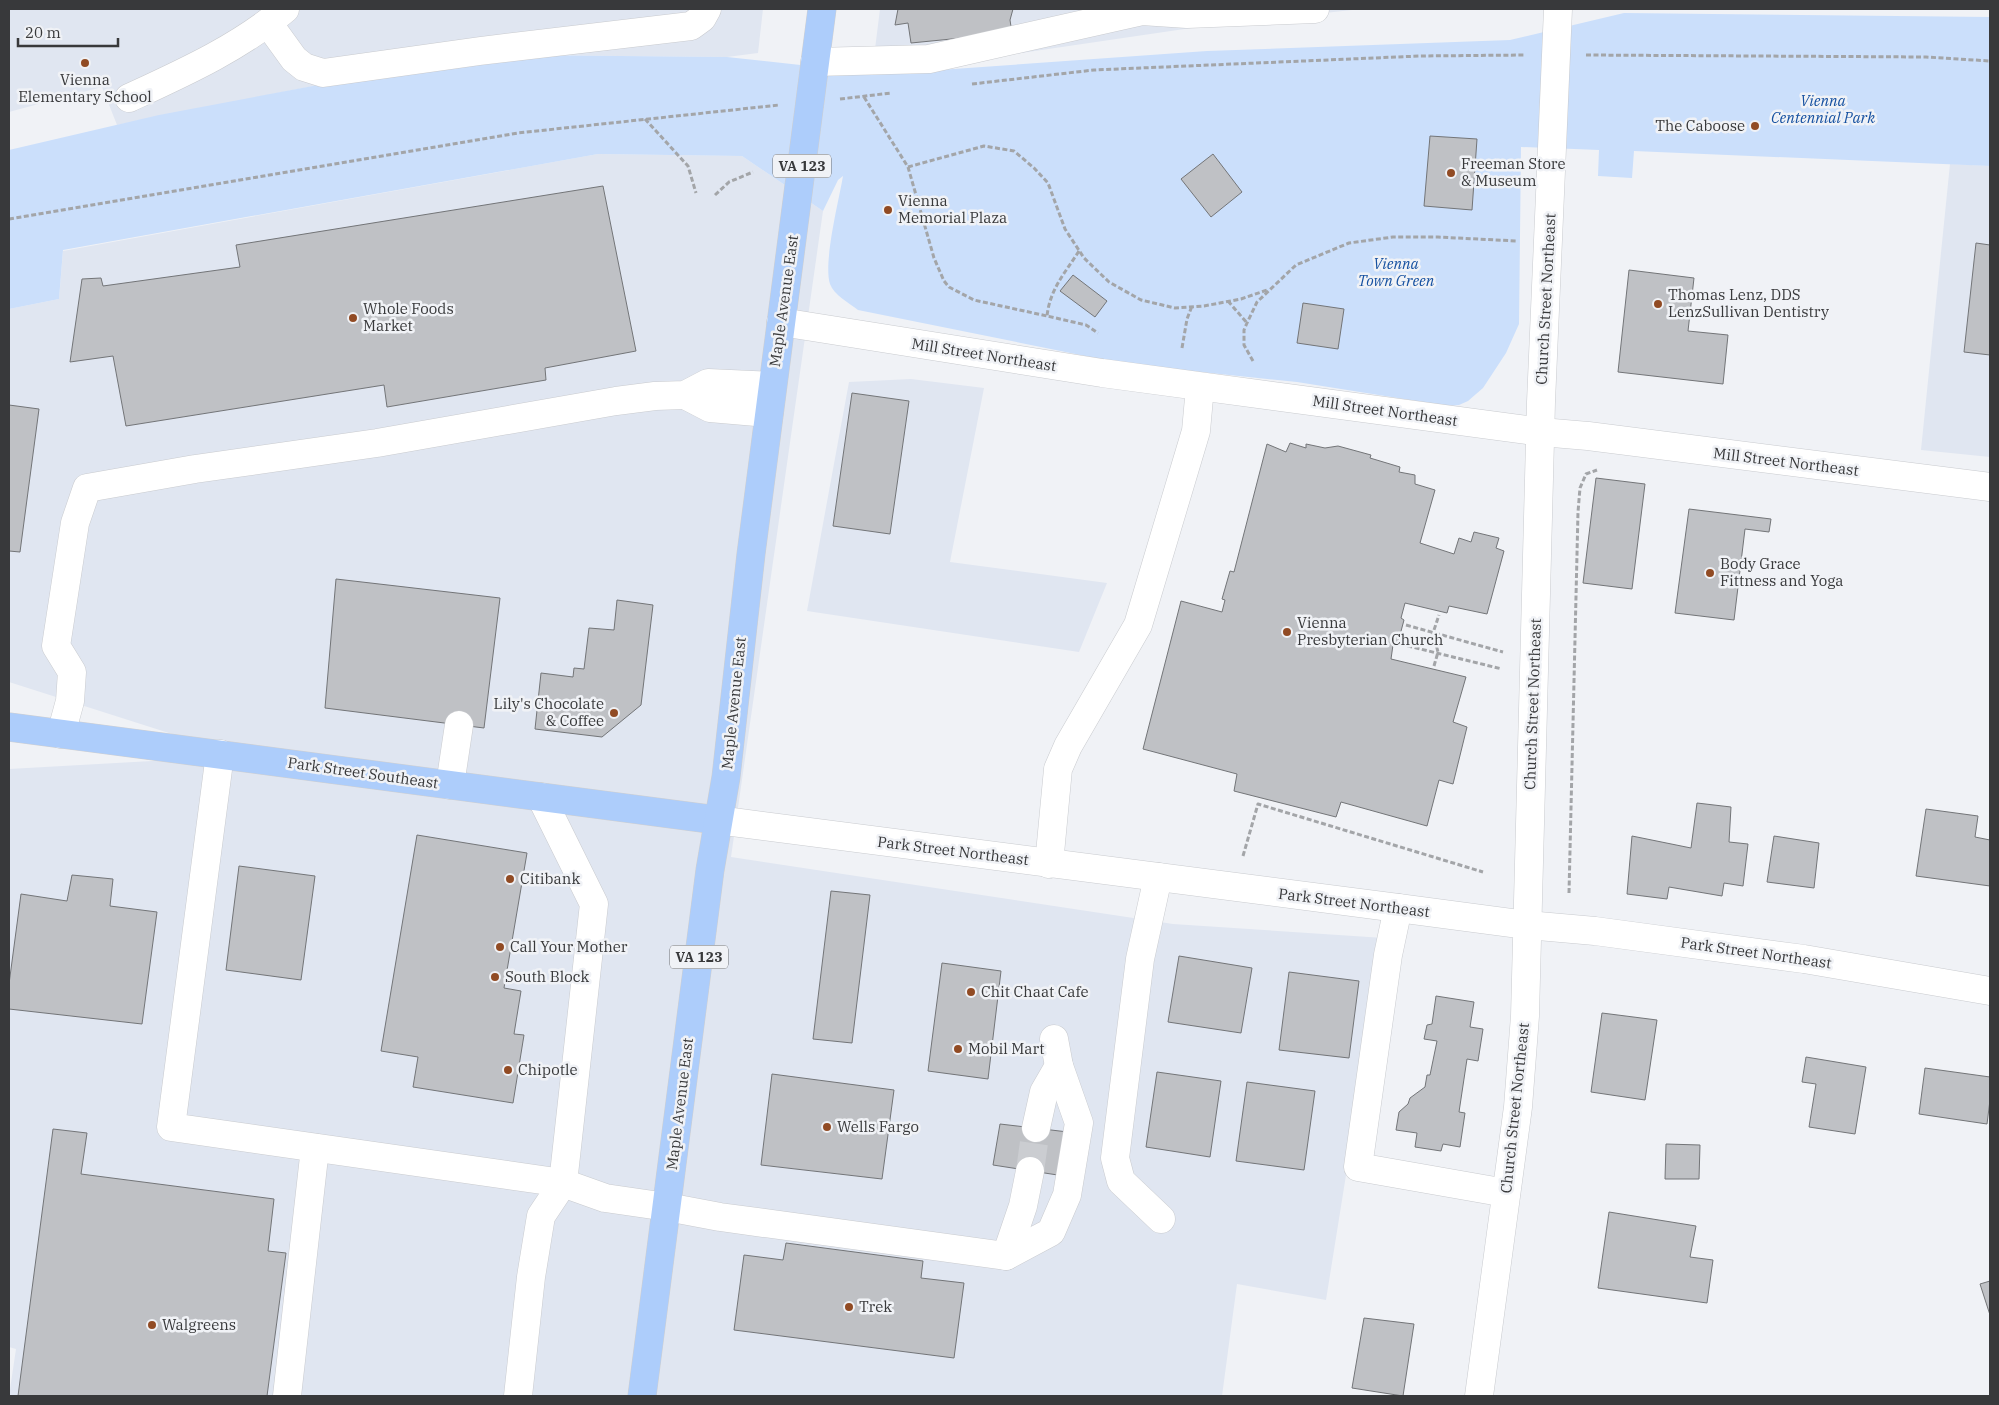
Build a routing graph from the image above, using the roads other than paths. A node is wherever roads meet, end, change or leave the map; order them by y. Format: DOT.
graph roads {
  1 [pos="707,9"];
  2 [pos="822,9"];
  3 [pos="1315,9"];
  4 [pos="1558,9"];
  5 [pos="277,16"];
  6 [pos="815,62"];
  7 [pos="129,98"];
  8 [pos="781,322"];
  9 [pos="772,386"];
  10 [pos="1200,387"];
  11 [pos="685,395"];
  12 [pos="769,413"];
  13 [pos="1541,432"];
  14 [pos="1990,487"];
  15 [pos="459,726"];
  16 [pos="9,727"];
  17 [pos="61,734"];
  18 [pos="220,754"];
  19 [pos="450,785"];
  20 [pos="540,797"];
  21 [pos="717,820"];
  22 [pos="1049,864"];
  23 [pos="1158,877"];
  24 [pos="1398,908"];
  25 [pos="1527,925"];
  26 [pos="1990,991"];
  27 [pos="1054,1039"];
  28 [pos="1059,1066"];
  29 [pos="1036,1128"];
  30 [pos="315,1148"];
  31 [pos="1030,1171"];
  32 [pos="563,1183"];
  33 [pos="1506,1193"];
  34 [pos="667,1207"];
  35 [pos="1161,1219"];
  36 [pos="1006,1256"];
  37 [pos="287,1396"];
  38 [pos="518,1396"];
  39 [pos="642,1396"];
  40 [pos="1479,1396"];
  1 -- 5 [label="street"];
  2 -- 6 [label="main road, Maple Avenue East / VA 123"];
  3 -- 6 [label="street"];
  4 -- 13 [label="street, Church Street Northeast"];
  5 -- 7 [label="street"];
  6 -- 8 [label="main road, Maple Avenue East / VA 123"];
  8 -- 9 [label="main road, Maple Avenue East / VA 123"];
  8 -- 10 [label="street, Mill Street Northeast"];
  9 -- 11 [label="street"];
  9 -- 12 [label="main road, Maple Avenue East / VA 123"];
  10 -- 13 [label="street, Mill Street Northeast"];
  10 -- 22 [label="street"];
  11 -- 12 [label="street"];
  11 -- 17 [label="street"];
  12 -- 21 [label="main road, Maple Avenue East / VA 123"];
  13 -- 14 [label="street, Mill Street Northeast"];
  13 -- 25 [label="street, Church Street Northeast"];
  15 -- 19 [label="street"];
  16 -- 17 [label="main road, Park Street Southeast"];
  17 -- 18 [label="main road, Park Street Southeast"];
  18 -- 19 [label="main road, Park Street Southeast"];
  18 -- 30 [label="street"];
  19 -- 20 [label="main road, Park Street Southeast"];
  20 -- 21 [label="main road, Park Street Southeast"];
  20 -- 32 [label="street"];
  21 -- 22 [label="street, Park Street Northeast"];
  21 -- 34 [label="main road, Maple Avenue East / VA 123"];
  22 -- 23 [label="street, Park Street Northeast"];
  23 -- 24 [label="street, Park Street Northeast"];
  23 -- 35 [label="street"];
  24 -- 25 [label="street, Park Street Northeast"];
  24 -- 33 [label="street"];
  25 -- 26 [label="street, Park Street Northeast"];
  25 -- 33 [label="street, Church Street Northeast"];
  27 -- 28 [label="street"];
  28 -- 29 [label="street"];
  28 -- 36 [label="street"];
  30 -- 32 [label="street"];
  30 -- 37 [label="street"];
  31 -- 36 [label="street"];
  32 -- 34 [label="street"];
  32 -- 38 [label="street"];
  33 -- 40 [label="street, Church Street Northeast"];
  34 -- 36 [label="street"];
  34 -- 39 [label="main road, Maple Avenue East / VA 123"];
}
